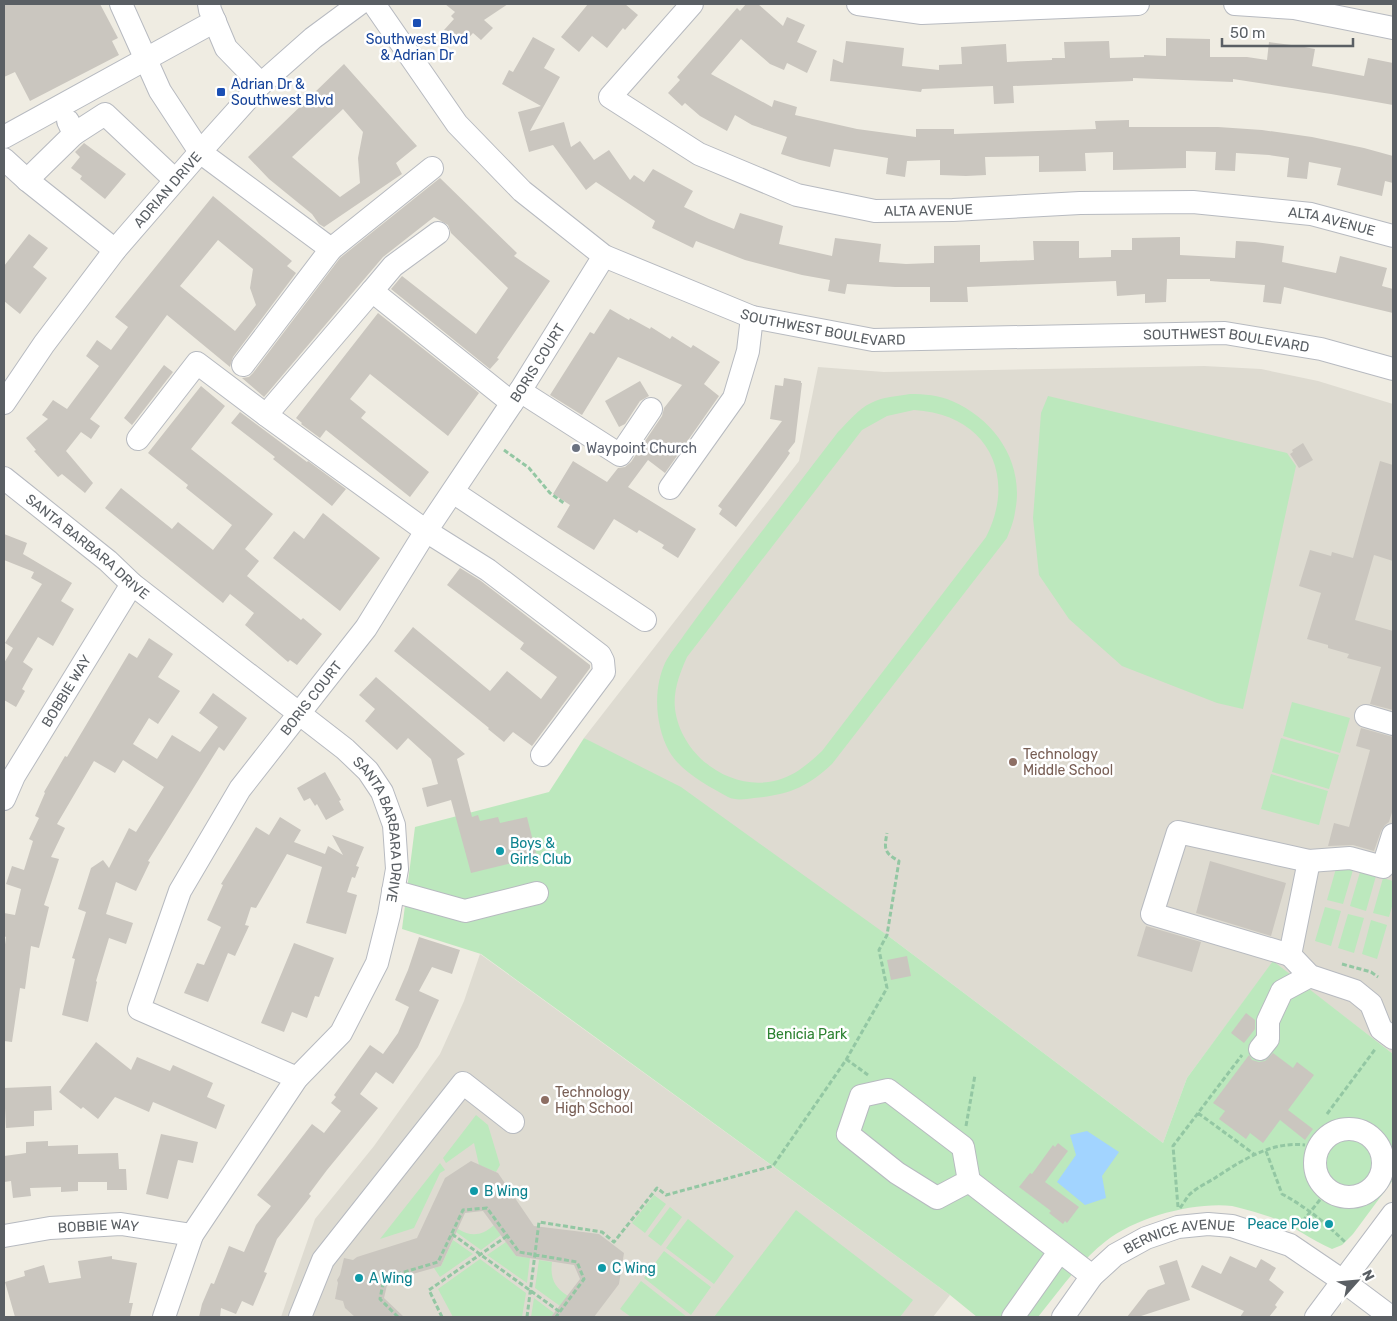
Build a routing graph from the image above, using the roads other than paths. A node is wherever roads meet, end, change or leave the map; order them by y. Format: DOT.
graph roads {
  1 [pos="121,4"];
  2 [pos="360,4"];
  3 [pos="374,4"];
  4 [pos="692,4"];
  5 [pos="858,4"];
  6 [pos="1138,4"];
  7 [pos="1235,4"];
  8 [pos="212,12"];
  9 [pos="1393,28"];
  10 [pos="146,59"];
  11 [pos="260,84"];
  12 [pos="62,106"];
  13 [pos="74,134"];
  14 [pos="4,137"];
  15 [pos="200,152"];
  16 [pos="4,159"];
  17 [pos="432,168"];
  18 [pos="27,180"];
  19 [pos="175,180"];
  20 [pos="438,233"];
  21 [pos="1393,236"];
  22 [pos="331,249"];
  23 [pos="115,250"];
  24 [pos="604,256"];
  25 [pos="372,291"];
  26 [pos="752,317"];
  27 [pos="244,365"];
  28 [pos="1393,369"];
  29 [pos="516,397"];
  30 [pos="4,403"];
  31 [pos="651,409"];
  32 [pos="266,416"];
  33 [pos="138,439"];
  34 [pos="4,478"];
  35 [pos="670,488"];
  36 [pos="453,492"];
  37 [pos="426,531"];
  38 [pos="132,584"];
  39 [pos="645,620"];
  40 [pos="299,714"];
  41 [pos="1366,716"];
  42 [pos="1393,724"];
  43 [pos="542,755"];
  44 [pos="4,799"];
  45 [pos="1393,835"];
  46 [pos="1309,861"];
  47 [pos="1388,868"];
  48 [pos="393,891"];
  49 [pos="537,893"];
  50 [pos="1290,955"];
  51 [pos="1310,976"];
  52 [pos="1387,1040"];
  53 [pos="1252,1051"];
  54 [pos="297,1078"];
  55 [pos="513,1122"];
  56 [pos="969,1181"];
  57 [pos="1376,1184"];
  58 [pos="1393,1199"];
  59 [pos="1393,1214"];
  60 [pos="192,1235"];
  61 [pos="4,1236"];
  62 [pos="1059,1252"];
  63 [pos="1092,1276"];
  64 [pos="1343,1280"];
  65 [pos="164,1317"];
  66 [pos="300,1317"];
  67 [pos="1013,1317"];
  68 [pos="1063,1317"];
  69 [pos="1316,1317"];
  70 [pos="1391,1317"];
  1 -- 10 [label="street"];
  2 -- 11 [label="street, ADRIAN DRIVE"];
  3 -- 24 [label="street, SOUTHWEST BOULEVARD"];
  4 -- 21 [label="street, ALTA AVENUE"];
  5 -- 6 [label="street"];
  7 -- 9 [label="street"];
  8 -- 10 [label="street"];
  8 -- 11 [label="street"];
  10 -- 12 [label="street"];
  10 -- 15 [label="street"];
  11 -- 15 [label="street, ADRIAN DRIVE"];
  12 -- 13 [label="street"];
  12 -- 14 [label="street"];
  13 -- 18 [label="street"];
  13 -- 19 [label="street"];
  15 -- 19 [label="street, ADRIAN DRIVE"];
  15 -- 22 [label="street"];
  16 -- 18 [label="street"];
  17 -- 22 [label="street"];
  18 -- 23 [label="street"];
  19 -- 23 [label="street, ADRIAN DRIVE"];
  20 -- 25 [label="street"];
  22 -- 27 [label="street"];
  23 -- 30 [label="street, ADRIAN DRIVE"];
  24 -- 26 [label="street, SOUTHWEST BOULEVARD"];
  24 -- 29 [label="street, BORIS COURT"];
  25 -- 29 [label="street"];
  25 -- 32 [label="street"];
  26 -- 28 [label="street, SOUTHWEST BOULEVARD"];
  26 -- 35 [label="street"];
  29 -- 31 [label="street"];
  29 -- 36 [label="street, BORIS COURT"];
  32 -- 33 [label="street"];
  32 -- 37 [label="street"];
  34 -- 38 [label="street, SANTA BARBARA DRIVE"];
  36 -- 37 [label="street, BORIS COURT"];
  36 -- 39 [label="street"];
  37 -- 40 [label="street, BORIS COURT"];
  37 -- 43 [label="street"];
  38 -- 40 [label="street, SANTA BARBARA DRIVE"];
  38 -- 44 [label="street, BOBBIE WAY"];
  40 -- 48 [label="street, SANTA BARBARA DRIVE"];
  40 -- 54 [label="street, BORIS COURT"];
  41 -- 42 [label="street"];
  45 -- 47 [label="street"];
  46 -- 47 [label="street"];
  46 -- 50 [label="street"];
  46 -- 50 [label="street"];
  48 -- 49 [label="street"];
  48 -- 54 [label="street, SANTA BARBARA DRIVE"];
  50 -- 51 [label="street"];
  51 -- 52 [label="street"];
  51 -- 53 [label="street"];
  54 -- 60 [label="street, SANTA BARBARA DRIVE"];
  55 -- 66 [label="street"];
  56 -- 56 [label="street"];
  56 -- 62 [label="street"];
  57 -- 58 [label="street"];
  59 -- 64 [label="street"];
  60 -- 61 [label="street, BOBBIE WAY"];
  60 -- 65 [label="street, SANTA BARBARA DRIVE"];
  62 -- 63 [label="street"];
  62 -- 67 [label="street"];
  63 -- 64 [label="street, BERNICE AVENUE"];
  63 -- 68 [label="street, BERNICE AVENUE"];
  64 -- 69 [label="street"];
  64 -- 70 [label="street, BERNICE AVENUE"];
}
